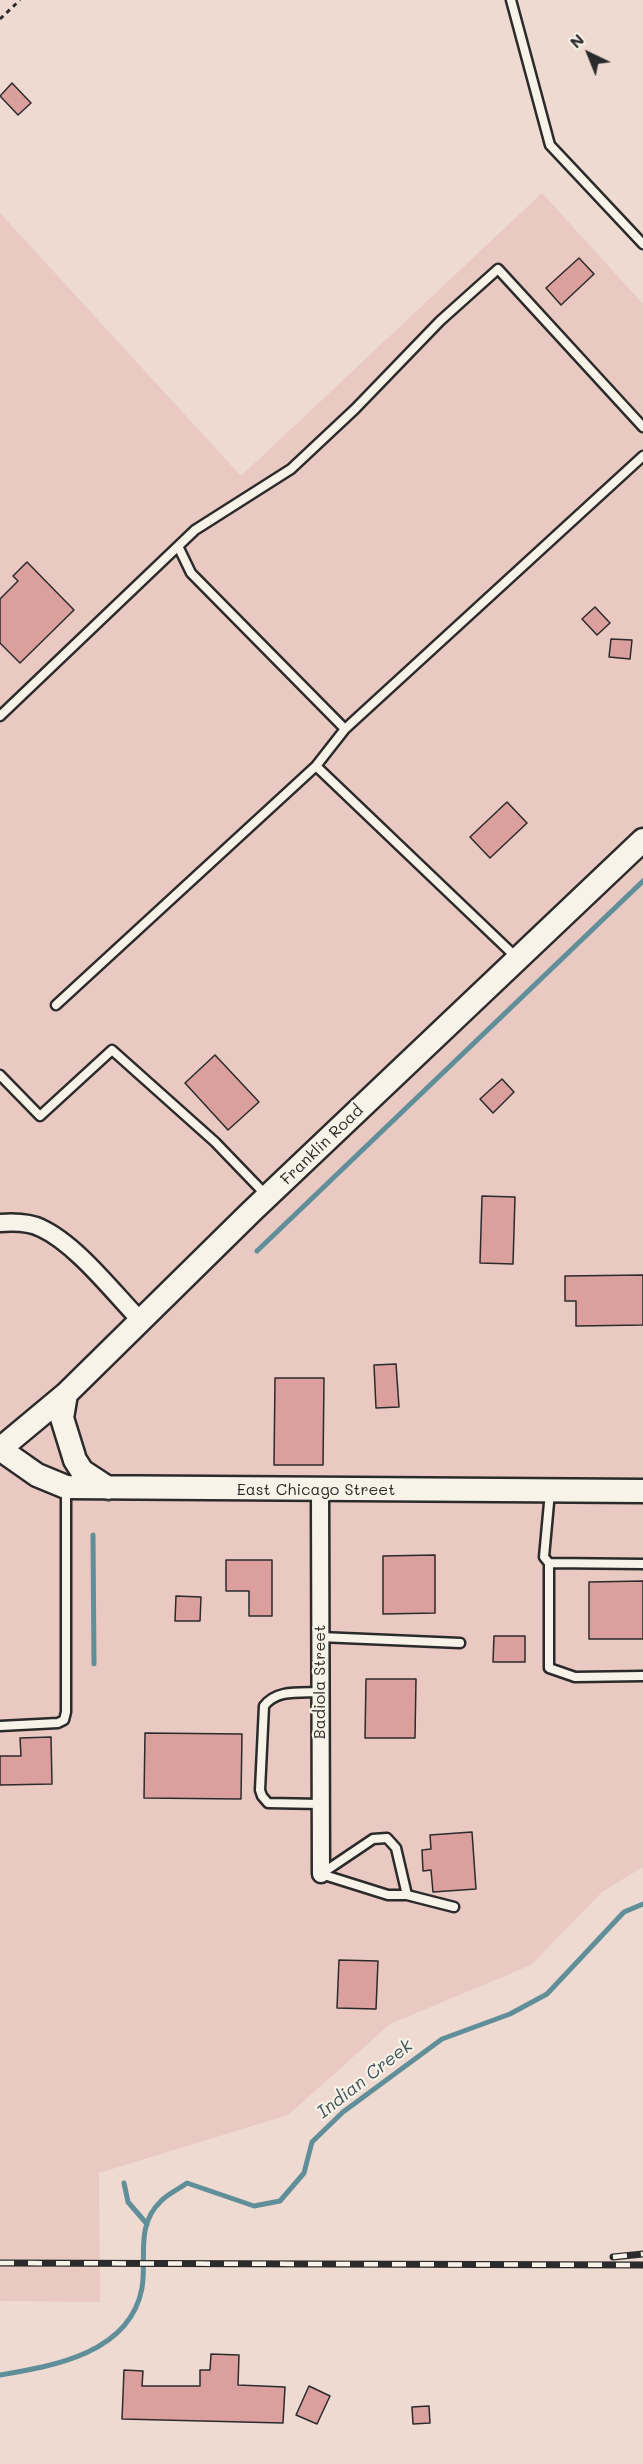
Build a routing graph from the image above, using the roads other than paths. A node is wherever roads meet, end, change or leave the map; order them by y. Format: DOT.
graph roads {
  1 [pos="511,0"];
  2 [pos="643,244"];
  3 [pos="643,427"];
  4 [pos="643,456"];
  5 [pos="178,546"];
  6 [pos="0,716"];
  7 [pos="345,729"];
  8 [pos="316,766"];
  9 [pos="643,840"];
  10 [pos="518,959"];
  11 [pos="56,1005"];
  12 [pos="0,1075"];
  13 [pos="267,1197"];
  14 [pos="7,1222"];
  15 [pos="140,1320"];
  16 [pos="66,1394"];
  17 [pos="0,1449"];
  18 [pos="66,1487"];
  19 [pos="109,1489"];
  20 [pos="320,1490"];
  21 [pos="550,1491"];
  22 [pos="643,1491"];
  23 [pos="549,1563"];
  24 [pos="643,1564"];
  25 [pos="320,1637"];
  26 [pos="460,1643"];
  27 [pos="643,1676"];
  28 [pos="320,1692"];
  29 [pos="0,1726"];
  30 [pos="321,1804"];
  31 [pos="321,1874"];
  32 [pos="407,1894"];
  33 [pos="454,1907"];
  1 -- 2 [label="lane"];
  3 -- 5 [label="lane"];
  4 -- 7 [label="lane"];
  5 -- 6 [label="lane"];
  5 -- 7 [label="lane"];
  7 -- 8 [label="lane"];
  8 -- 10 [label="lane"];
  8 -- 11 [label="lane"];
  9 -- 10 [label="street, Franklin Road"];
  10 -- 13 [label="street, Franklin Road"];
  12 -- 13 [label="lane"];
  13 -- 15 [label="street, Franklin Road"];
  14 -- 15 [label="street"];
  15 -- 16 [label="street, Franklin Road"];
  16 -- 17 [label="street, Franklin Road"];
  16 -- 19 [label="street"];
  17 -- 18 [label="street, East Chicago Street"];
  18 -- 19 [label="street, East Chicago Street"];
  18 -- 29 [label="lane"];
  19 -- 20 [label="street, East Chicago Street"];
  20 -- 21 [label="street, East Chicago Street"];
  20 -- 25 [label="street, Badiola Street"];
  21 -- 22 [label="street, East Chicago Street"];
  21 -- 23 [label="lane"];
  23 -- 24 [label="lane"];
  23 -- 27 [label="lane"];
  25 -- 26 [label="lane"];
  25 -- 28 [label="street, Badiola Street"];
  28 -- 30 [label="street, Badiola Street"];
  28 -- 30 [label="lane"];
  30 -- 31 [label="street, Badiola Street"];
  31 -- 32 [label="lane"];
  31 -- 32 [label="lane"];
  32 -- 33 [label="lane"];
}
